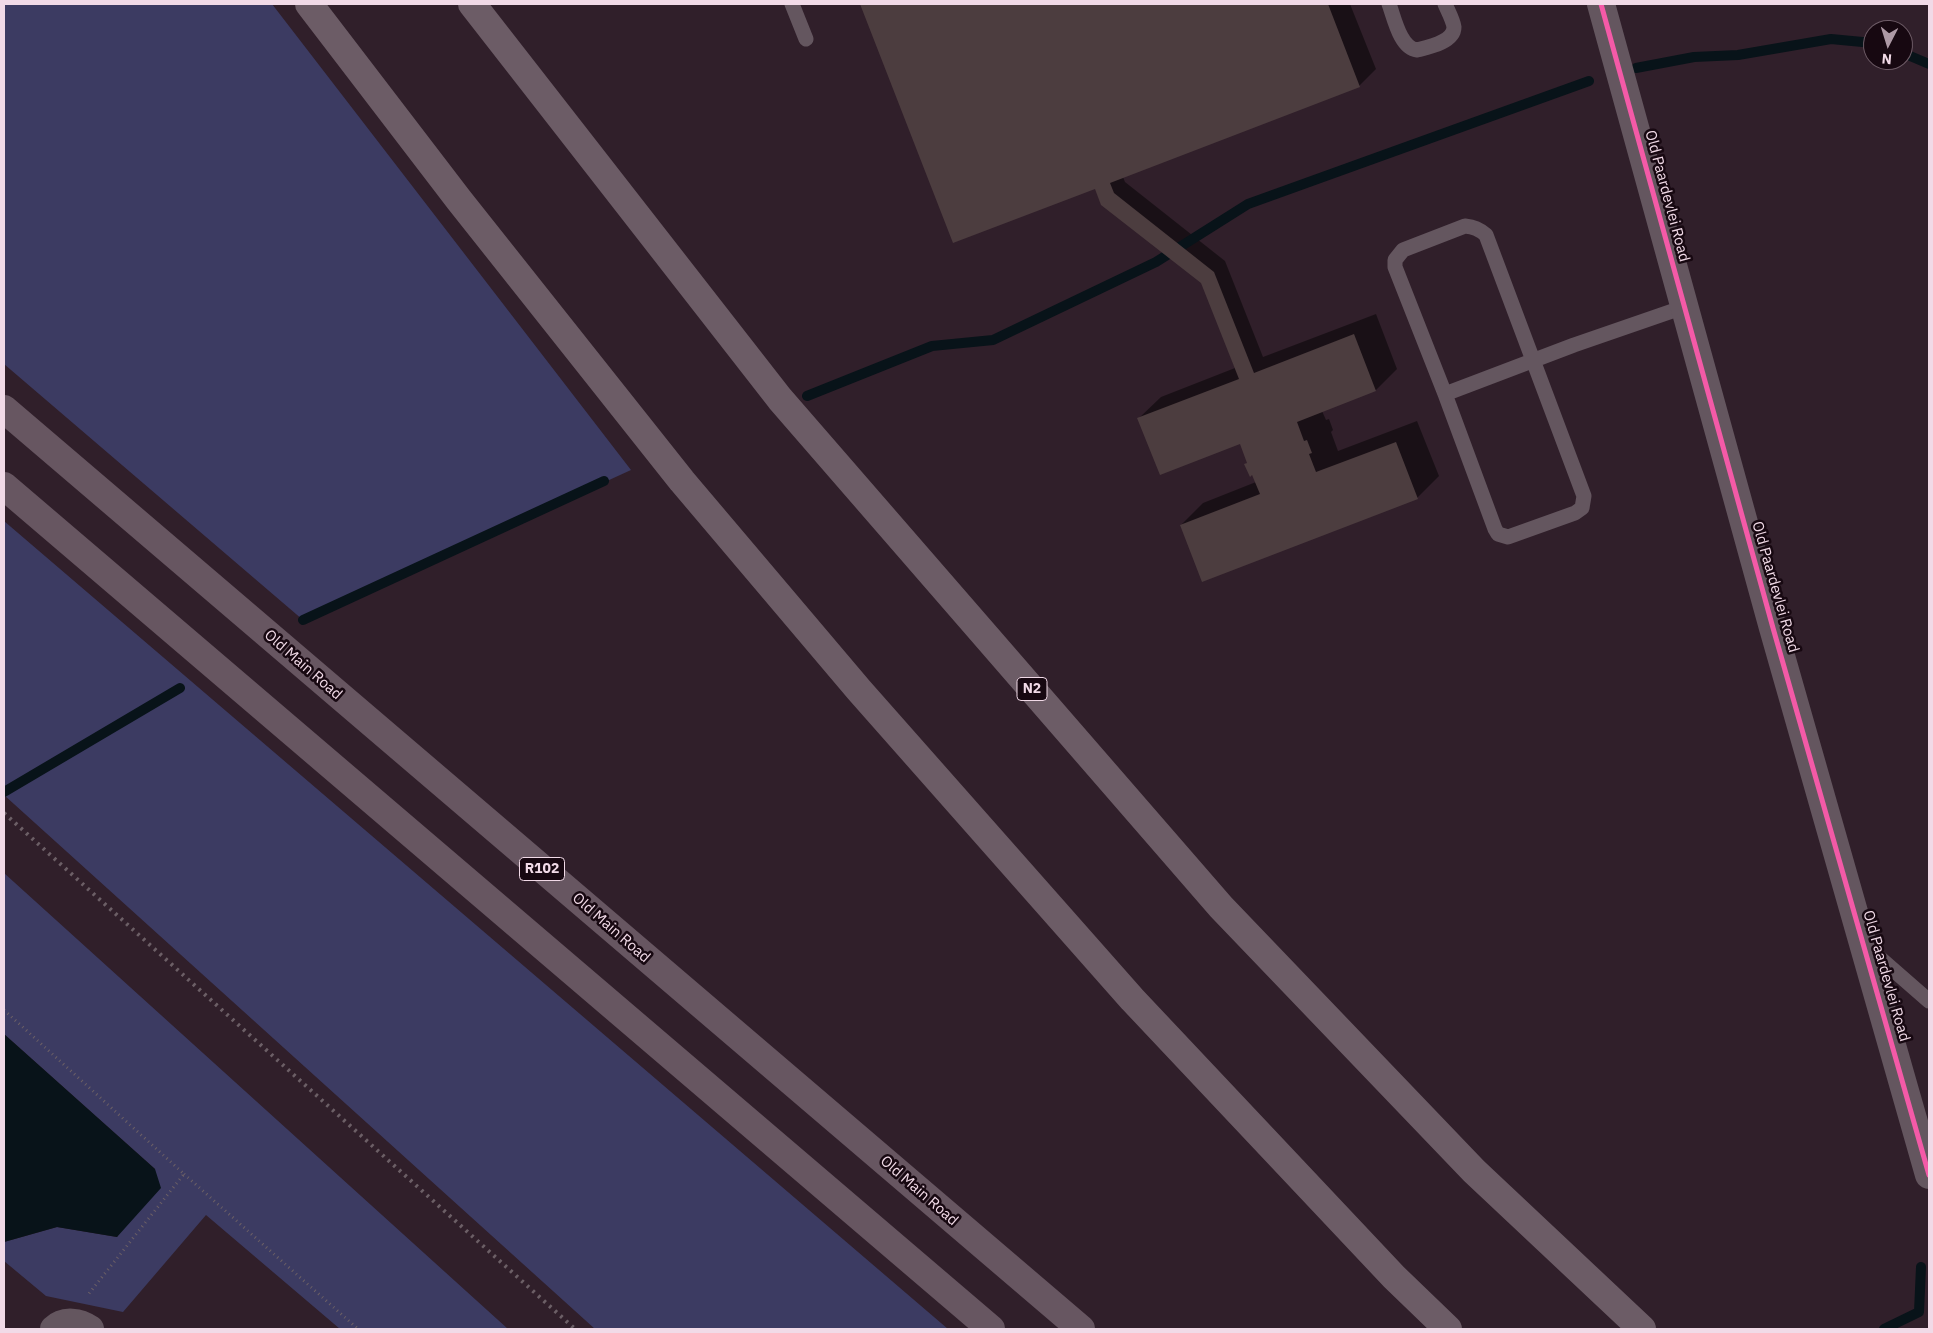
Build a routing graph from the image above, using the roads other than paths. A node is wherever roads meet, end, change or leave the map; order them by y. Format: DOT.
graph roads {
  1 [pos="309,4"];
  2 [pos="472,4"];
  3 [pos="792,4"];
  4 [pos="1389,4"];
  5 [pos="1445,4"];
  6 [pos="1600,4"];
  7 [pos="806,39"];
  8 [pos="1684,307"];
  9 [pos="1534,360"];
  10 [pos="1445,394"];
  11 [pos="4,409"];
  12 [pos="4,486"];
  13 [pos="1863,942"];
  14 [pos="1929,1000"];
  15 [pos="1929,1175"];
  16 [pos="991,1329"];
  17 [pos="1081,1329"];
  18 [pos="1448,1329"];
  19 [pos="1642,1329"];
  1 -- 18 [label="highway"];
  2 -- 19 [label="highway, N2"];
  3 -- 7 [label="lane"];
  4 -- 5 [label="lane"];
  6 -- 8 [label="street, Old Paardevlei Road"];
  8 -- 9 [label="lane"];
  8 -- 13 [label="street, Old Paardevlei Road"];
  9 -- 10 [label="lane"];
  9 -- 10 [label="lane"];
  9 -- 10 [label="lane"];
  11 -- 17 [label="main road, Old Main Road / R102"];
  12 -- 16 [label="main road"];
  13 -- 14 [label="lane"];
  13 -- 15 [label="street, Old Paardevlei Road"];
}
